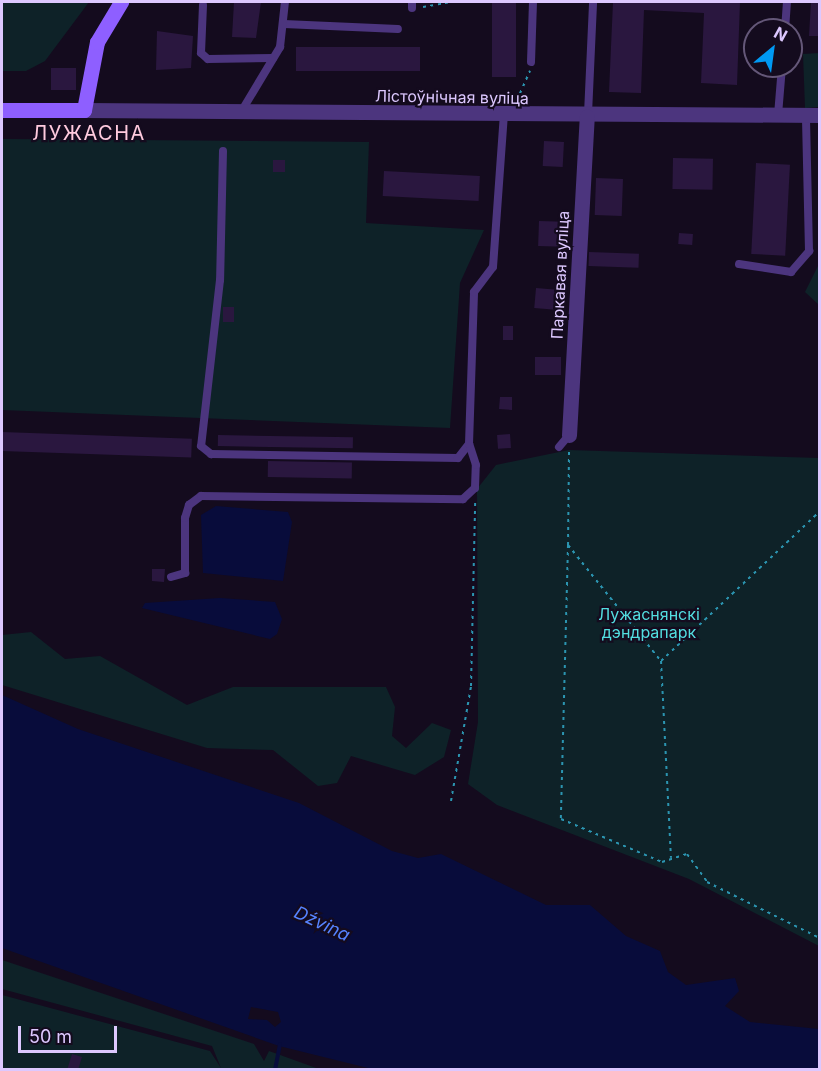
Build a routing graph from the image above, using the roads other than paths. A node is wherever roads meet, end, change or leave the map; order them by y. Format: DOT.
graph roads {
  1 [pos="121,2"];
  2 [pos="285,2"];
  3 [pos="533,2"];
  4 [pos="593,2"];
  5 [pos="787,2"];
  6 [pos="203,5"];
  7 [pos="786,18"];
  8 [pos="284,24"];
  9 [pos="398,29"];
  10 [pos="273,58"];
  11 [pos="531,62"];
  12 [pos="781,78"];
  13 [pos="2,110"];
  14 [pos="84,110"];
  15 [pos="241,113"];
  16 [pos="504,115"];
  17 [pos="813,115"];
  18 [pos="778,116"];
  19 [pos="587,117"];
  20 [pos="224,151"];
  21 [pos="739,264"];
  22 [pos="564,441"];
  23 [pos="469,444"];
  24 [pos="171,577"];
  1 -- 14 [label="street"];
  2 -- 8 [label="lane"];
  3 -- 11 [label="lane"];
  4 -- 19 [label="lane"];
  5 -- 7 [label="lane"];
  6 -- 10 [label="lane"];
  8 -- 9 [label="lane"];
  8 -- 10 [label="lane"];
  10 -- 15 [label="lane"];
  12 -- 18 [label="lane"];
  13 -- 14 [label="street"];
  14 -- 15 [label="street, Лістоўнічная вуліца"];
  15 -- 16 [label="street, Лістоўнічная вуліца"];
  16 -- 19 [label="street, Лістоўнічная вуліца"];
  16 -- 23 [label="lane"];
  17 -- 18 [label="street, Лістоўнічная вуліца"];
  17 -- 21 [label="lane"];
  18 -- 19 [label="street, Лістоўнічная вуліца"];
  19 -- 22 [label="street, Паркавая вуліца"];
  20 -- 23 [label="lane"];
  23 -- 24 [label="lane"];
}
